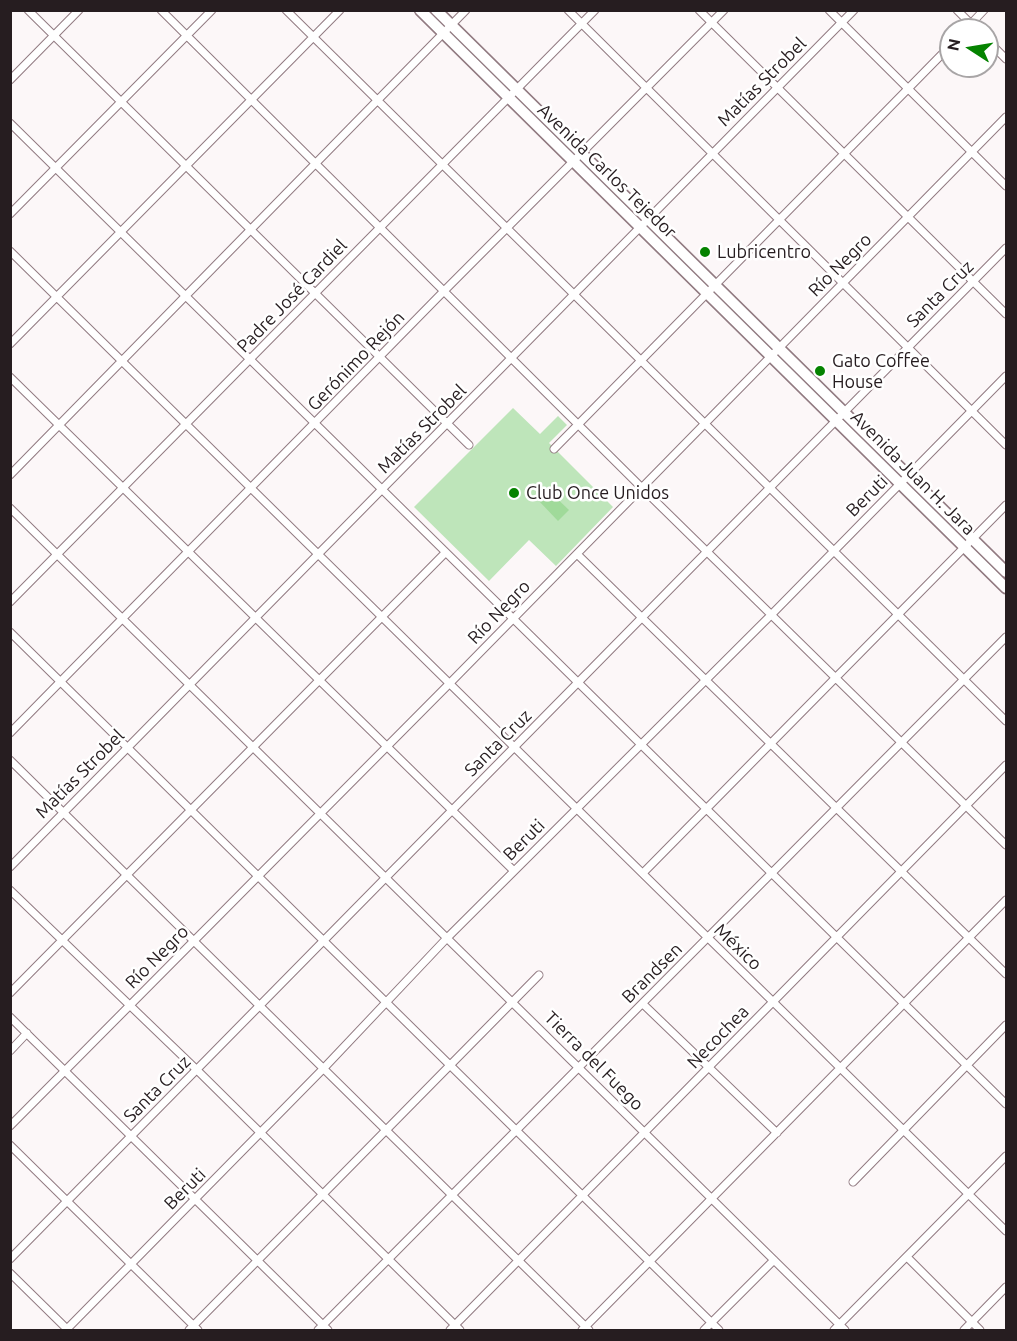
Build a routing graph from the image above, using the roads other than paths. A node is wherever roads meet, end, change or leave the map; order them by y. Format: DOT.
graph roads {
  1 [pos="28,10"];
  2 [pos="80,10"];
  3 [pos="161,10"];
  4 [pos="212,10"];
  5 [pos="286,10"];
  6 [pos="340,10"];
  7 [pos="420,10"];
  8 [pos="436,10"];
  9 [pos="466,10"];
  10 [pos="568,10"];
  11 [pos="595,10"];
  12 [pos="699,10"];
  13 [pos="724,10"];
  14 [pos="829,10"];
  15 [pos="854,10"];
  16 [pos="712,22"];
  17 [pos="842,23"];
  18 [pos="582,24"];
  19 [pos="448,30"];
  20 [pos="54,36"];
  21 [pos="187,36"];
  22 [pos="313,37"];
  23 [pos="939,57"];
  24 [pos="10,80"];
  25 [pos="647,88"];
  26 [pos="778,88"];
  27 [pos="908,88"];
  28 [pos="513,94"];
  29 [pos="251,100"];
  30 [pos="378,101"];
  31 [pos="121,102"];
  32 [pos="1006,117"];
  33 [pos="10,123"];
  34 [pos="972,152"];
  35 [pos="844,153"];
  36 [pos="713,154"];
  37 [pos="578,158"];
  38 [pos="316,164"];
  39 [pos="443,165"];
  40 [pos="186,166"];
  41 [pos="56,168"];
  42 [pos="1006,186"];
  43 [pos="10,214"];
  44 [pos="909,217"];
  45 [pos="779,219"];
  46 [pos="645,224"];
  47 [pos="379,227"];
  48 [pos="508,229"];
  49 [pos="251,230"];
  50 [pos="121,232"];
  51 [pos="1006,248"];
  52 [pos="10,251"];
  53 [pos="974,281"];
  54 [pos="843,284"];
  55 [pos="711,289"];
  56 [pos="444,291"];
  57 [pos="316,293"];
  58 [pos="575,295"];
  59 [pos="56,296"];
  60 [pos="186,297"];
  61 [pos="1006,314"];
  62 [pos="10,344"];
  63 [pos="908,348"];
  64 [pos="774,352"];
  65 [pos="381,357"];
  66 [pos="512,359"];
  67 [pos="250,360"];
  68 [pos="641,360"];
  69 [pos="122,361"];
  70 [pos="1006,376"];
  71 [pos="10,377"];
  72 [pos="972,411"];
  73 [pos="840,416"];
  74 [pos="186,424"];
  75 [pos="315,424"];
  76 [pos="448,424"];
  77 [pos="577,424"];
  78 [pos="704,424"];
  79 [pos="60,425"];
  80 [pos="469,445"];
  81 [pos="1006,445"];
  82 [pos="554,449"];
  83 [pos="10,475"];
  84 [pos="904,480"];
  85 [pos="124,488"];
  86 [pos="250,488"];
  87 [pos="642,488"];
  88 [pos="770,488"];
  89 [pos="382,490"];
  90 [pos="1006,505"];
  91 [pos="10,508"];
  92 [pos="969,543"];
  93 [pos="834,551"];
  94 [pos="189,552"];
  95 [pos="707,552"];
  96 [pos="445,553"];
  97 [pos="58,554"];
  98 [pos="577,554"];
  99 [pos="318,555"];
  100 [pos="1006,572"];
  101 [pos="1006,588"];
  102 [pos="10,602"];
  103 [pos="771,615"];
  104 [pos="898,615"];
  105 [pos="382,617"];
  106 [pos="256,618"];
  107 [pos="642,618"];
  108 [pos="123,619"];
  109 [pos="513,619"];
  110 [pos="10,632"];
  111 [pos="1006,637"];
  112 [pos="836,678"];
  113 [pos="706,680"];
  114 [pos="965,680"];
  115 [pos="61,681"];
  116 [pos="320,681"];
  117 [pos="578,683"];
  118 [pos="449,684"];
  119 [pos="190,685"];
  120 [pos="1006,721"];
  121 [pos="10,732"];
  122 [pos="770,743"];
  123 [pos="902,743"];
  124 [pos="641,745"];
  125 [pos="387,747"];
  126 [pos="128,748"];
  127 [pos="253,748"];
  128 [pos="514,748"];
  129 [pos="10,760"];
  130 [pos="1006,765"];
  131 [pos="966,806"];
  132 [pos="837,808"];
  133 [pos="577,809"];
  134 [pos="706,809"];
  135 [pos="191,811"];
  136 [pos="452,811"];
  137 [pos="64,813"];
  138 [pos="320,814"];
  139 [pos="1006,846"];
  140 [pos="10,867"];
  141 [pos="514,871"];
  142 [pos="902,872"];
  143 [pos="642,873"];
  144 [pos="772,874"];
  145 [pos="127,875"];
  146 [pos="257,877"];
  147 [pos="387,878"];
  148 [pos="10,890"];
  149 [pos="1006,900"];
  150 [pos="969,937"];
  151 [pos="447,938"];
  152 [pos="708,938"];
  153 [pos="837,938"];
  154 [pos="63,941"];
  155 [pos="194,941"];
  156 [pos="324,941"];
  157 [pos="1006,974"];
  158 [pos="539,975"];
  159 [pos="10,993"];
  160 [pos="512,1001"];
  161 [pos="386,1002"];
  162 [pos="773,1002"];
  163 [pos="643,1004"];
  164 [pos="904,1004"];
  165 [pos="129,1006"];
  166 [pos="260,1006"];
  167 [pos="10,1017"];
  168 [pos="1006,1025"];
  169 [pos="27,1034"];
  170 [pos="10,1051"];
  171 [pos="450,1064"];
  172 [pos="967,1065"];
  173 [pos="840,1067"];
  174 [pos="579,1068"];
  175 [pos="709,1068"];
  176 [pos="323,1069"];
  177 [pos="197,1070"];
  178 [pos="65,1071"];
  179 [pos="1006,1104"];
  180 [pos="10,1126"];
  181 [pos="903,1129"];
  182 [pos="386,1130"];
  183 [pos="517,1130"];
  184 [pos="261,1133"];
  185 [pos="645,1133"];
  186 [pos="777,1133"];
  187 [pos="132,1136"];
  188 [pos="10,1145"];
  189 [pos="1006,1156"];
  190 [pos="853,1182"];
  191 [pos="969,1194"];
  192 [pos="322,1195"];
  193 [pos="452,1195"];
  194 [pos="583,1196"];
  195 [pos="195,1199"];
  196 [pos="712,1199"];
  197 [pos="67,1202"];
  198 [pos="1006,1231"];
  199 [pos="907,1257"];
  200 [pos="10,1259"];
  201 [pos="388,1259"];
  202 [pos="774,1260"];
  203 [pos="519,1261"];
  204 [pos="258,1262"];
  205 [pos="650,1262"];
  206 [pos="131,1264"];
  207 [pos="10,1273"];
  208 [pos="1006,1287"];
  209 [pos="972,1322"];
  210 [pos="711,1323"];
  211 [pos="194,1329"];
  212 [pos="323,1329"];
  213 [pos="455,1329"];
  214 [pos="586,1329"];
  215 [pos="840,1329"];
  216 [pos="67,1330"];
  217 [pos="704,1330"];
  218 [pos="719,1330"];
  219 [pos="964,1330"];
  220 [pos="980,1330"];
  1 -- 20 [label="street"];
  2 -- 20 [label="street"];
  3 -- 21 [label="street"];
  4 -- 21 [label="street"];
  5 -- 22 [label="street"];
  6 -- 22 [label="street"];
  7 -- 19 [label="main road, Avenida Carlos Tejedor"];
  8 -- 19 [label="main road, Avenida Carlos Tejedor"];
  9 -- 19 [label="street"];
  10 -- 18 [label="street"];
  11 -- 18 [label="street, Padre José Cardiel"];
  12 -- 16 [label="street"];
  13 -- 16 [label="street, Gerónimo Rejón"];
  14 -- 17 [label="street"];
  15 -- 17 [label="street, Matías Strobel"];
  16 -- 25 [label="street, Gerónimo Rejón"];
  16 -- 26 [label="street"];
  17 -- 26 [label="street, Matías Strobel"];
  17 -- 27 [label="street"];
  18 -- 25 [label="street"];
  18 -- 28 [label="street, Padre José Cardiel"];
  19 -- 28 [label="main road, Avenida Carlos Tejedor"];
  19 -- 30 [label="street"];
  20 -- 24 [label="street"];
  20 -- 31 [label="street"];
  21 -- 29 [label="street"];
  21 -- 31 [label="street"];
  22 -- 29 [label="street"];
  22 -- 30 [label="street"];
  23 -- 27 [label="street"];
  25 -- 36 [label="street"];
  25 -- 37 [label="street, Gerónimo Rejón"];
  26 -- 35 [label="street"];
  26 -- 36 [label="street, Matías Strobel"];
  27 -- 34 [label="street"];
  27 -- 35 [label="street"];
  28 -- 37 [label="main road, Avenida Carlos Tejedor"];
  28 -- 39 [label="street, Padre José Cardiel"];
  29 -- 38 [label="street"];
  29 -- 40 [label="street"];
  30 -- 38 [label="street"];
  30 -- 39 [label="street"];
  31 -- 40 [label="street"];
  31 -- 41 [label="street"];
  32 -- 34 [label="street, Río Negro"];
  33 -- 41 [label="street"];
  34 -- 42 [label="street"];
  34 -- 44 [label="street, Río Negro"];
  35 -- 44 [label="street"];
  35 -- 45 [label="street"];
  36 -- 45 [label="street"];
  36 -- 46 [label="street, Matías Strobel"];
  37 -- 46 [label="main road, Avenida Carlos Tejedor"];
  37 -- 48 [label="street, Gerónimo Rejón"];
  38 -- 47 [label="street"];
  38 -- 49 [label="street"];
  39 -- 47 [label="street, Padre José Cardiel"];
  39 -- 48 [label="street"];
  40 -- 49 [label="street"];
  40 -- 50 [label="street"];
  41 -- 43 [label="street"];
  41 -- 50 [label="street"];
  44 -- 53 [label="street"];
  44 -- 54 [label="street, Río Negro"];
  45 -- 54 [label="street"];
  45 -- 55 [label="street"];
  46 -- 55 [label="main road, Avenida Carlos Tejedor"];
  46 -- 58 [label="street, Matías Strobel"];
  47 -- 56 [label="street"];
  47 -- 57 [label="street, Padre José Cardiel"];
  48 -- 56 [label="street, Gerónimo Rejón"];
  48 -- 58 [label="street"];
  49 -- 57 [label="street"];
  49 -- 60 [label="street"];
  50 -- 59 [label="street"];
  50 -- 60 [label="street"];
  51 -- 53 [label="street, Santa Cruz"];
  52 -- 59 [label="street, México"];
  53 -- 61 [label="street"];
  53 -- 63 [label="street, Santa Cruz"];
  54 -- 63 [label="street"];
  54 -- 64 [label="street, Río Negro"];
  55 -- 64 [label="main road, Avenida Carlos Tejedor"];
  55 -- 68 [label="street"];
  56 -- 65 [label="street, Gerónimo Rejón"];
  56 -- 66 [label="street"];
  57 -- 65 [label="street"];
  57 -- 67 [label="street, Padre José Cardiel"];
  58 -- 66 [label="street, Matías Strobel"];
  58 -- 68 [label="street"];
  59 -- 62 [label="street"];
  59 -- 69 [label="street, México"];
  60 -- 67 [label="street"];
  60 -- 69 [label="street"];
  63 -- 72 [label="street"];
  63 -- 73 [label="street, Santa Cruz"];
  64 -- 73 [label="main road, Avenida Juan H. Jara"];
  64 -- 78 [label="street, Río Negro"];
  65 -- 75 [label="street, Gerónimo Rejón"];
  65 -- 76 [label="street"];
  66 -- 76 [label="street, Matías Strobel"];
  66 -- 77 [label="street"];
  67 -- 74 [label="street, Padre José Cardiel"];
  67 -- 75 [label="street"];
  68 -- 77 [label="street"];
  68 -- 78 [label="street"];
  69 -- 74 [label="street, México"];
  69 -- 79 [label="street"];
  70 -- 72 [label="street, Beruti"];
  71 -- 79 [label="street"];
  72 -- 81 [label="street"];
  72 -- 84 [label="street, Beruti"];
  73 -- 84 [label="main road, Avenida Juan H. Jara"];
  73 -- 88 [label="street, Santa Cruz"];
  74 -- 85 [label="street, Padre José Cardiel"];
  74 -- 86 [label="street, México"];
  75 -- 86 [label="street, Gerónimo Rejón"];
  75 -- 89 [label="street"];
  76 -- 80 [label="street"];
  76 -- 89 [label="street, Matías Strobel"];
  77 -- 82 [label="street"];
  77 -- 87 [label="street"];
  78 -- 87 [label="street, Río Negro"];
  78 -- 88 [label="street"];
  79 -- 83 [label="street"];
  79 -- 85 [label="street"];
  84 -- 92 [label="main road, Avenida Juan H. Jara"];
  84 -- 93 [label="street, Beruti"];
  85 -- 94 [label="street"];
  85 -- 97 [label="street, Padre José Cardiel"];
  86 -- 94 [label="street, Gerónimo Rejón"];
  86 -- 99 [label="street, México"];
  87 -- 95 [label="street"];
  87 -- 98 [label="street, Río Negro"];
  88 -- 93 [label="street"];
  88 -- 95 [label="street, Santa Cruz"];
  89 -- 96 [label="street"];
  89 -- 99 [label="street, Matías Strobel"];
  90 -- 92 [label="street"];
  91 -- 97 [label="street, Tierra del Fuego"];
  92 -- 100 [label="main road, Avenida Juan H. Jara"];
  92 -- 101 [label="main road, Avenida Juan H. Jara"];
  92 -- 104 [label="street"];
  93 -- 103 [label="street, Beruti"];
  93 -- 104 [label="street"];
  94 -- 106 [label="street"];
  94 -- 108 [label="street, Gerónimo Rejón"];
  95 -- 103 [label="street"];
  95 -- 107 [label="street, Santa Cruz"];
  96 -- 105 [label="street"];
  96 -- 109 [label="street"];
  97 -- 102 [label="street, Padre José Cardiel"];
  97 -- 108 [label="street, Tierra del Fuego"];
  98 -- 107 [label="street"];
  98 -- 109 [label="street, Río Negro"];
  99 -- 105 [label="street, México"];
  99 -- 106 [label="street, Matías Strobel"];
  103 -- 112 [label="street"];
  103 -- 113 [label="street, Beruti"];
  104 -- 112 [label="street"];
  104 -- 114 [label="street"];
  105 -- 116 [label="street"];
  105 -- 118 [label="street, México"];
  106 -- 116 [label="street"];
  106 -- 119 [label="street, Matías Strobel"];
  107 -- 113 [label="street"];
  107 -- 117 [label="street, Santa Cruz"];
  108 -- 115 [label="street, Gerónimo Rejón"];
  108 -- 119 [label="street, Tierra del Fuego"];
  109 -- 117 [label="street"];
  109 -- 118 [label="street, Río Negro"];
  110 -- 115 [label="street"];
  111 -- 114 [label="street, Brandsen"];
  112 -- 122 [label="street"];
  112 -- 123 [label="street"];
  113 -- 122 [label="street"];
  113 -- 124 [label="street, Beruti"];
  114 -- 120 [label="street"];
  114 -- 123 [label="street, Brandsen"];
  115 -- 121 [label="street, Gerónimo Rejón"];
  115 -- 126 [label="street"];
  116 -- 125 [label="street"];
  116 -- 127 [label="street"];
  117 -- 124 [label="street"];
  117 -- 128 [label="street, Santa Cruz"];
  118 -- 125 [label="street, Río Negro"];
  118 -- 128 [label="street, México"];
  119 -- 126 [label="street, Matías Strobel"];
  119 -- 127 [label="street, Tierra del Fuego"];
  122 -- 132 [label="street"];
  122 -- 134 [label="street"];
  123 -- 131 [label="street"];
  123 -- 132 [label="street, Brandsen"];
  124 -- 133 [label="street, Beruti"];
  124 -- 134 [label="street"];
  125 -- 136 [label="street"];
  125 -- 138 [label="street, Río Negro"];
  126 -- 135 [label="street"];
  126 -- 137 [label="street, Matías Strobel"];
  127 -- 135 [label="street"];
  127 -- 138 [label="street, Tierra del Fuego"];
  128 -- 133 [label="street, México"];
  128 -- 136 [label="street, Santa Cruz"];
  129 -- 137 [label="street"];
  130 -- 131 [label="street, Necochea"];
  131 -- 139 [label="street"];
  131 -- 142 [label="street, Necochea"];
  132 -- 142 [label="street"];
  132 -- 144 [label="street, Brandsen"];
  133 -- 141 [label="street, Beruti"];
  133 -- 143 [label="street, México"];
  134 -- 143 [label="street"];
  134 -- 144 [label="street"];
  135 -- 145 [label="street"];
  135 -- 146 [label="street"];
  136 -- 141 [label="street"];
  136 -- 147 [label="street, Santa Cruz"];
  137 -- 140 [label="street, Matías Strobel"];
  137 -- 145 [label="street"];
  138 -- 146 [label="street, Río Negro"];
  138 -- 147 [label="street, Tierra del Fuego"];
  141 -- 151 [label="street, Beruti"];
  142 -- 150 [label="street"];
  142 -- 153 [label="street, Necochea"];
  143 -- 152 [label="street, México"];
  144 -- 152 [label="street, Brandsen"];
  144 -- 153 [label="street"];
  145 -- 154 [label="street"];
  145 -- 155 [label="street"];
  146 -- 155 [label="street, Río Negro"];
  146 -- 156 [label="street"];
  147 -- 151 [label="street, Tierra del Fuego"];
  147 -- 156 [label="street, Santa Cruz"];
  148 -- 154 [label="street"];
  149 -- 150 [label="street"];
  150 -- 157 [label="street"];
  150 -- 164 [label="street"];
  151 -- 160 [label="street, Tierra del Fuego"];
  151 -- 161 [label="street, Beruti"];
  152 -- 162 [label="street, México"];
  152 -- 163 [label="street, Brandsen"];
  153 -- 162 [label="street, Necochea"];
  153 -- 164 [label="street"];
  154 -- 159 [label="street"];
  154 -- 165 [label="street"];
  155 -- 165 [label="street, Río Negro"];
  155 -- 166 [label="street"];
  156 -- 161 [label="street"];
  156 -- 166 [label="street, Santa Cruz"];
  158 -- 160 [label="street"];
  160 -- 171 [label="street"];
  160 -- 174 [label="street, Tierra del Fuego"];
  161 -- 171 [label="street"];
  161 -- 176 [label="street, Beruti"];
  162 -- 173 [label="street, México"];
  162 -- 175 [label="street, Necochea"];
  163 -- 174 [label="street, Brandsen"];
  163 -- 175 [label="street"];
  164 -- 172 [label="street"];
  164 -- 173 [label="street"];
  165 -- 177 [label="street"];
  165 -- 178 [label="street, Río Negro"];
  166 -- 176 [label="street"];
  166 -- 177 [label="street, Santa Cruz"];
  167 -- 169 [label="street"];
  168 -- 172 [label="street"];
  169 -- 170 [label="street"];
  169 -- 178 [label="street"];
  171 -- 182 [label="street"];
  171 -- 183 [label="street"];
  172 -- 179 [label="street"];
  172 -- 181 [label="street"];
  173 -- 181 [label="street, México"];
  173 -- 186 [label="street"];
  174 -- 183 [label="street, Brandsen"];
  174 -- 185 [label="street, Tierra del Fuego"];
  175 -- 185 [label="street, Necochea"];
  175 -- 186 [label="street"];
  176 -- 182 [label="street"];
  176 -- 184 [label="street, Beruti"];
  177 -- 184 [label="street"];
  177 -- 187 [label="street, Santa Cruz"];
  178 -- 180 [label="street, Río Negro"];
  178 -- 187 [label="street"];
  181 -- 190 [label="street"];
  181 -- 191 [label="street, México"];
  182 -- 192 [label="street"];
  182 -- 193 [label="street"];
  183 -- 193 [label="street, Brandsen"];
  183 -- 194 [label="street"];
  184 -- 192 [label="street"];
  184 -- 195 [label="street, Beruti"];
  185 -- 194 [label="street, Necochea"];
  185 -- 196 [label="street, Tierra del Fuego"];
  186 -- 196 [label="street"];
  187 -- 195 [label="street"];
  187 -- 197 [label="street, Santa Cruz"];
  188 -- 197 [label="street"];
  189 -- 191 [label="street"];
  191 -- 198 [label="street, México"];
  191 -- 199 [label="street"];
  192 -- 201 [label="street"];
  192 -- 204 [label="street"];
  193 -- 201 [label="street, Brandsen"];
  193 -- 203 [label="street"];
  194 -- 203 [label="street, Necochea"];
  194 -- 205 [label="street"];
  195 -- 204 [label="street"];
  195 -- 206 [label="street, Beruti"];
  196 -- 202 [label="street, Tierra del Fuego"];
  196 -- 205 [label="street"];
  197 -- 200 [label="street, Santa Cruz"];
  197 -- 206 [label="street"];
  199 -- 209 [label="street"];
  199 -- 215 [label="street"];
  201 -- 212 [label="street, Brandsen"];
  201 -- 213 [label="street"];
  202 -- 210 [label="street"];
  202 -- 215 [label="street, Tierra del Fuego"];
  203 -- 213 [label="street, Necochea"];
  203 -- 214 [label="street"];
  204 -- 211 [label="street"];
  204 -- 212 [label="street"];
  205 -- 210 [label="street"];
  205 -- 214 [label="street"];
  206 -- 211 [label="street"];
  206 -- 216 [label="street, Beruti"];
  207 -- 216 [label="street"];
  208 -- 209 [label="street"];
  209 -- 219 [label="street"];
  209 -- 220 [label="street"];
  210 -- 217 [label="street"];
  210 -- 218 [label="street"];
}
